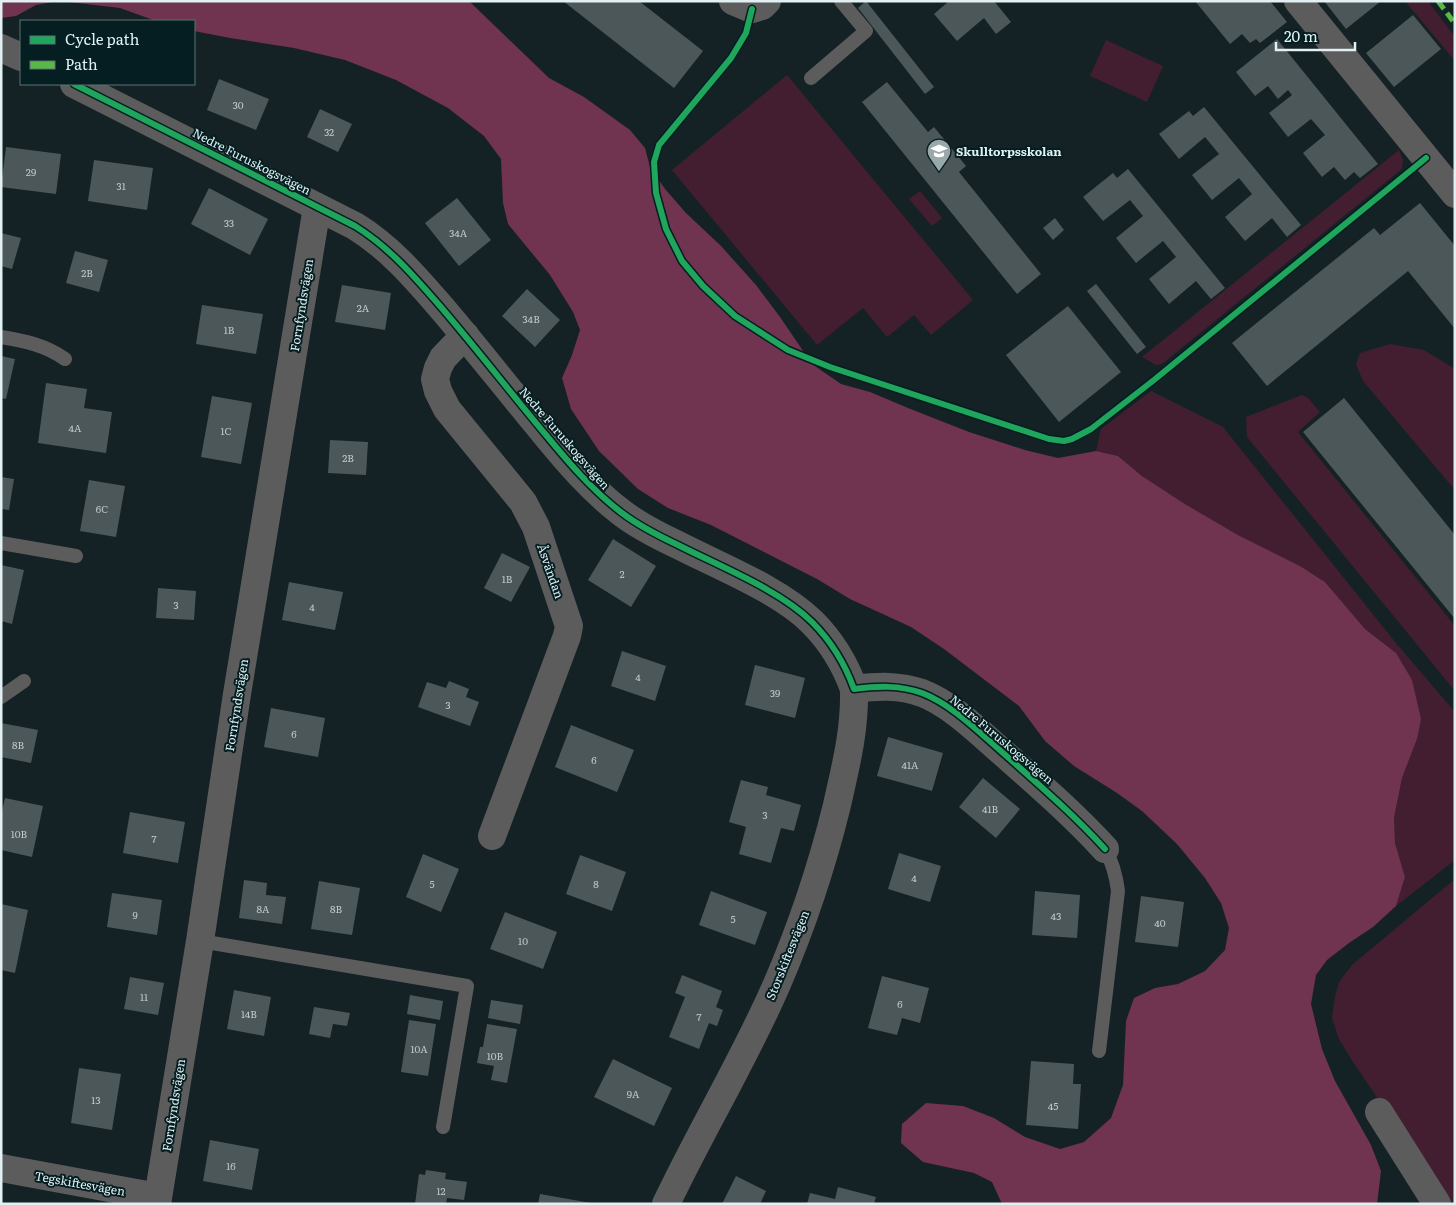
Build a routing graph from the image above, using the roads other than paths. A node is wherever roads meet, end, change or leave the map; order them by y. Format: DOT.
graph roads {
  1 [pos="841,1"];
  2 [pos="1298,1"];
  3 [pos="1,48"];
  4 [pos="20,57"];
  5 [pos="811,78"];
  6 [pos="76,85"];
  7 [pos="1455,194"];
  8 [pos="318,207"];
  9 [pos="465,335"];
  10 [pos="1,336"];
  11 [pos="64,359"];
  12 [pos="1,543"];
  13 [pos="76,556"];
  14 [pos="24,681"];
  15 [pos="854,689"];
  16 [pos="1,697"];
  17 [pos="492,836"];
  18 [pos="1105,849"];
  19 [pos="200,942"];
  20 [pos="1099,1051"];
  21 [pos="1379,1112"];
  22 [pos="443,1126"];
  23 [pos="1,1168"];
  24 [pos="158,1200"];
  25 [pos="666,1204"];
  26 [pos="1437,1204"];
  1 -- 5 [label="lane"];
  2 -- 7 [label="street"];
  3 -- 4 [label="street"];
  6 -- 8 [label="street, Nedre Furuskogsvägen"];
  8 -- 9 [label="street, Nedre Furuskogsvägen"];
  8 -- 19 [label="street, Fornfyndsvägen"];
  9 -- 15 [label="street, Nedre Furuskogsvägen"];
  9 -- 17 [label="street, Åsvändan"];
  10 -- 11 [label="lane"];
  12 -- 13 [label="lane"];
  14 -- 16 [label="lane"];
  15 -- 18 [label="street, Nedre Furuskogsvägen"];
  15 -- 25 [label="street, Storskiftesvägen"];
  18 -- 20 [label="lane, Nedre Furuskogsvägen"];
  19 -- 22 [label="lane"];
  19 -- 24 [label="street, Fornfyndsvägen"];
  21 -- 26 [label="street"];
  23 -- 24 [label="street, Tegskiftesvägen"];
}
